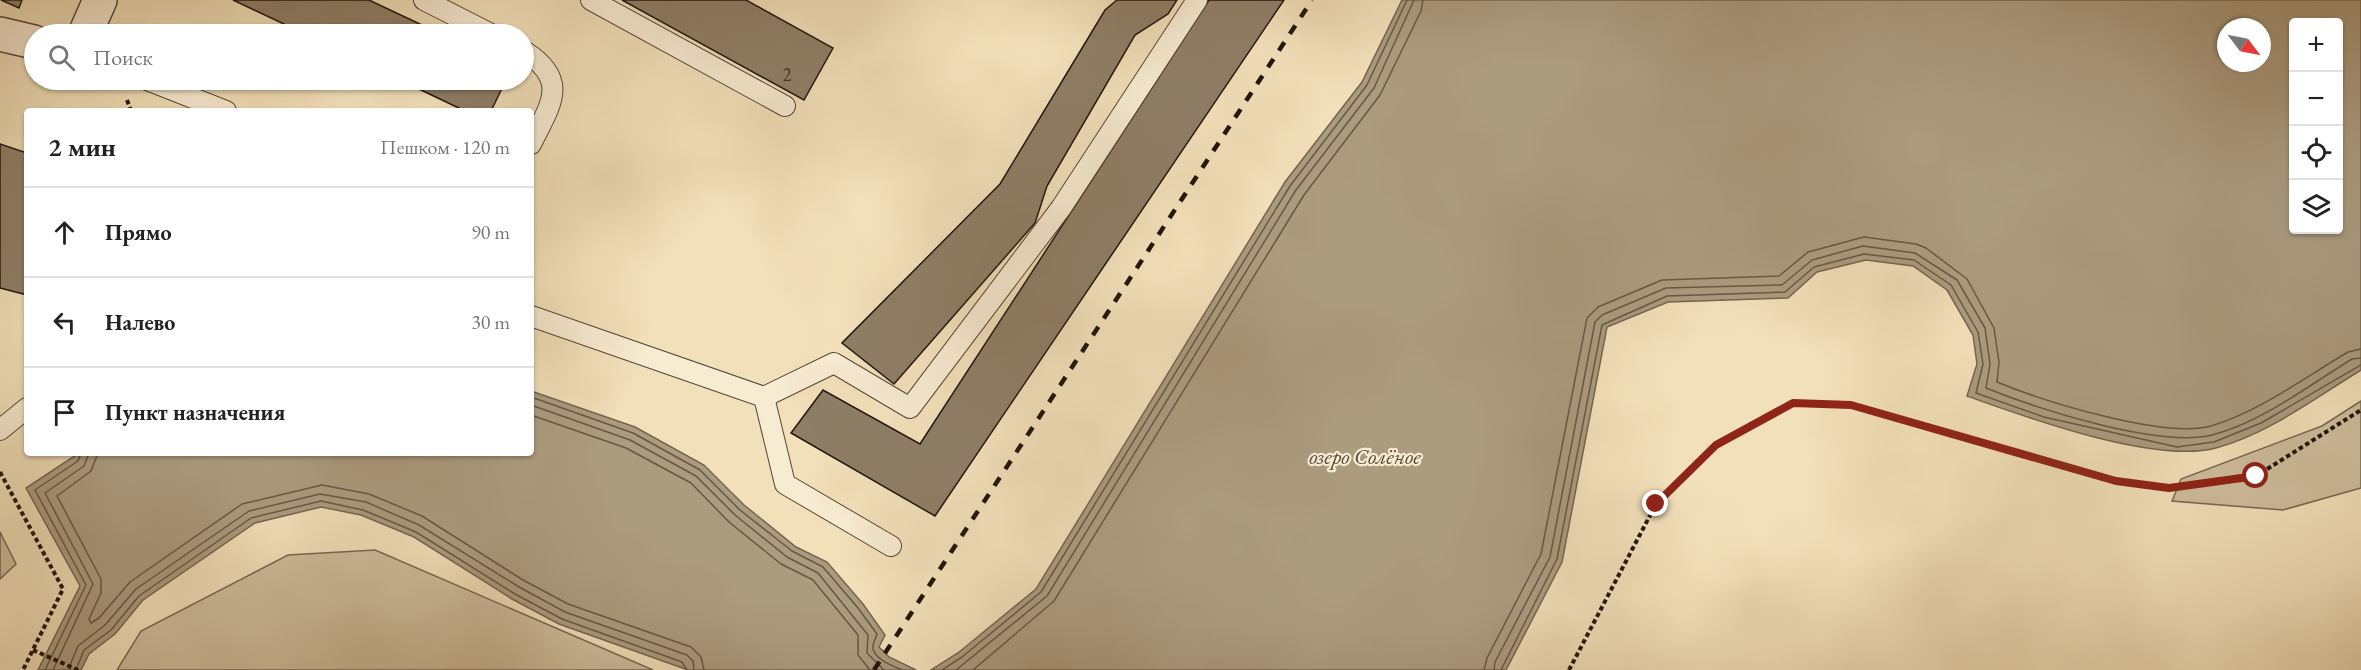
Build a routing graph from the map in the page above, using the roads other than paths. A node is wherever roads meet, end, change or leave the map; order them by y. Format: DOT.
graph roads {
  1 [pos="100,0"];
  2 [pos="424,0"];
  3 [pos="591,0"];
  4 [pos="1197,0"];
  5 [pos="89,24"];
  6 [pos="471,24"];
  7 [pos="0,34"];
  8 [pos="24,40"];
  9 [pos="534,58"];
  10 [pos="172,90"];
  11 [pos="785,106"];
  12 [pos="218,108"];
  13 [pos="534,138"];
  14 [pos="534,317"];
  15 [pos="764,398"];
  16 [pos="24,410"];
  17 [pos="0,430"];
  18 [pos="891,546"];
  1 -- 5 [label="street"];
  2 -- 6 [label="lane"];
  3 -- 11 [label="lane"];
  4 -- 15 [label="lane"];
  7 -- 8 [label="street"];
  9 -- 13 [label="lane"];
  10 -- 12 [label="lane"];
  14 -- 15 [label="lane"];
  15 -- 18 [label="lane"];
  16 -- 17 [label="lane"];
}
